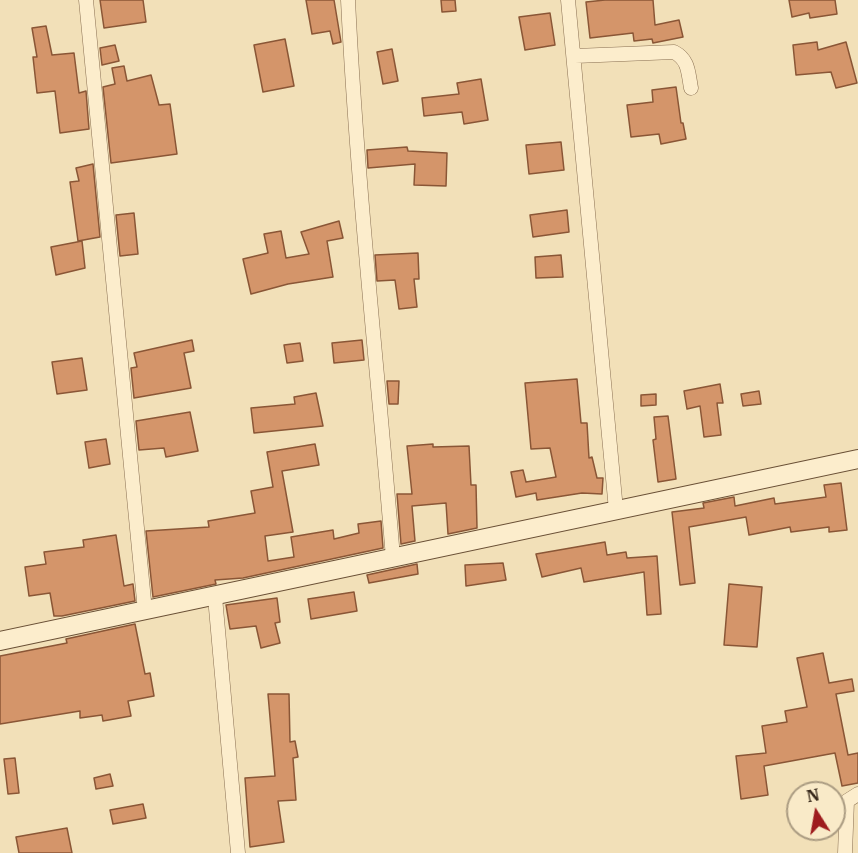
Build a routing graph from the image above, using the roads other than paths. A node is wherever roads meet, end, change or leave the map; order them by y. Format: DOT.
graph roads {
  1 [pos="86,0"];
  2 [pos="348,0"];
  3 [pos="568,0"];
  4 [pos="574,56"];
  5 [pos="691,88"];
  6 [pos="858,459"];
  7 [pos="616,510"];
  8 [pos="393,558"];
  9 [pos="215,597"];
  10 [pos="146,611"];
  11 [pos="0,641"];
  12 [pos="858,794"];
  13 [pos="238,853"];
  14 [pos="845,853"];
  1 -- 10 [label="street"];
  2 -- 8 [label="street"];
  3 -- 4 [label="street"];
  4 -- 5 [label="street"];
  4 -- 7 [label="street"];
  6 -- 7 [label="main road"];
  7 -- 8 [label="main road"];
  8 -- 9 [label="main road"];
  9 -- 10 [label="main road"];
  9 -- 13 [label="street"];
  10 -- 11 [label="main road"];
  12 -- 14 [label="street"];
}
